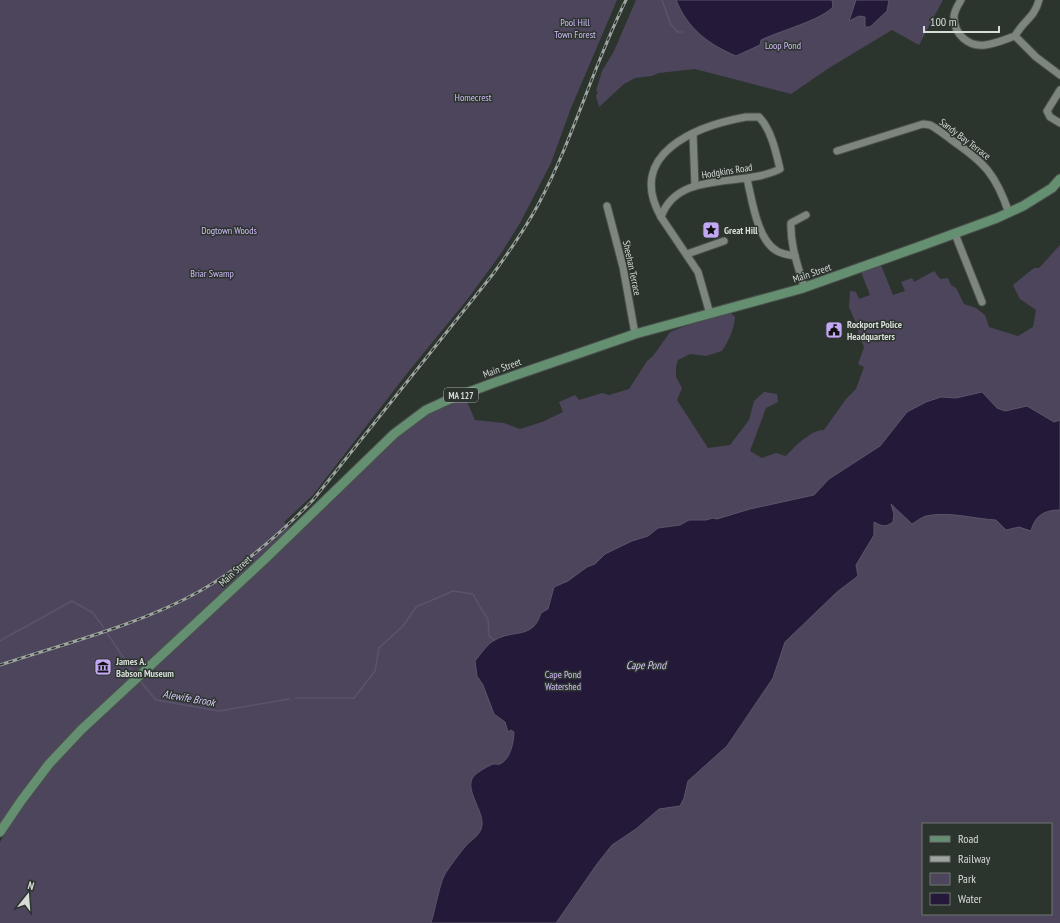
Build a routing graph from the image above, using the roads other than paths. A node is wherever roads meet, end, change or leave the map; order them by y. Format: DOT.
graph roads {
  1 [pos="961,0"];
  2 [pos="1039,0"];
  3 [pos="1015,36"];
  4 [pos="1060,75"];
  5 [pos="1060,90"];
  6 [pos="1060,123"];
  7 [pos="693,134"];
  8 [pos="837,151"];
  9 [pos="747,179"];
  10 [pos="1060,179"];
  11 [pos="695,186"];
  12 [pos="607,206"];
  13 [pos="1009,213"];
  14 [pos="806,215"];
  15 [pos="661,217"];
  16 [pos="955,234"];
  17 [pos="724,241"];
  18 [pos="686,254"];
  19 [pos="795,256"];
  20 [pos="804,287"];
  21 [pos="982,302"];
  22 [pos="710,314"];
  23 [pos="635,334"];
  24 [pos="0,832"];
  1 -- 3 [label="street"];
  2 -- 3 [label="street"];
  3 -- 4 [label="street"];
  5 -- 6 [label="street"];
  7 -- 9 [label="street, Hodgkins Road"];
  7 -- 11 [label="street, Hodgkins Road"];
  7 -- 15 [label="street, Hodgkins Road"];
  8 -- 13 [label="street, Sandy Bay Terrace"];
  9 -- 11 [label="street, Hodgkins Road"];
  9 -- 19 [label="street"];
  10 -- 13 [label="main road, Main Street / MA 127"];
  11 -- 15 [label="street, Hodgkins Road"];
  12 -- 23 [label="street, Sheehan Terrace"];
  13 -- 16 [label="main road, Main Street / MA 127"];
  14 -- 19 [label="street"];
  15 -- 18 [label="street"];
  16 -- 20 [label="main road, Main Street / MA 127"];
  16 -- 21 [label="street"];
  17 -- 18 [label="street"];
  18 -- 22 [label="street"];
  19 -- 20 [label="street"];
  20 -- 22 [label="main road, Main Street / MA 127"];
  22 -- 23 [label="main road, Main Street / MA 127"];
  23 -- 24 [label="main road, Main Street / MA 127"];
}
